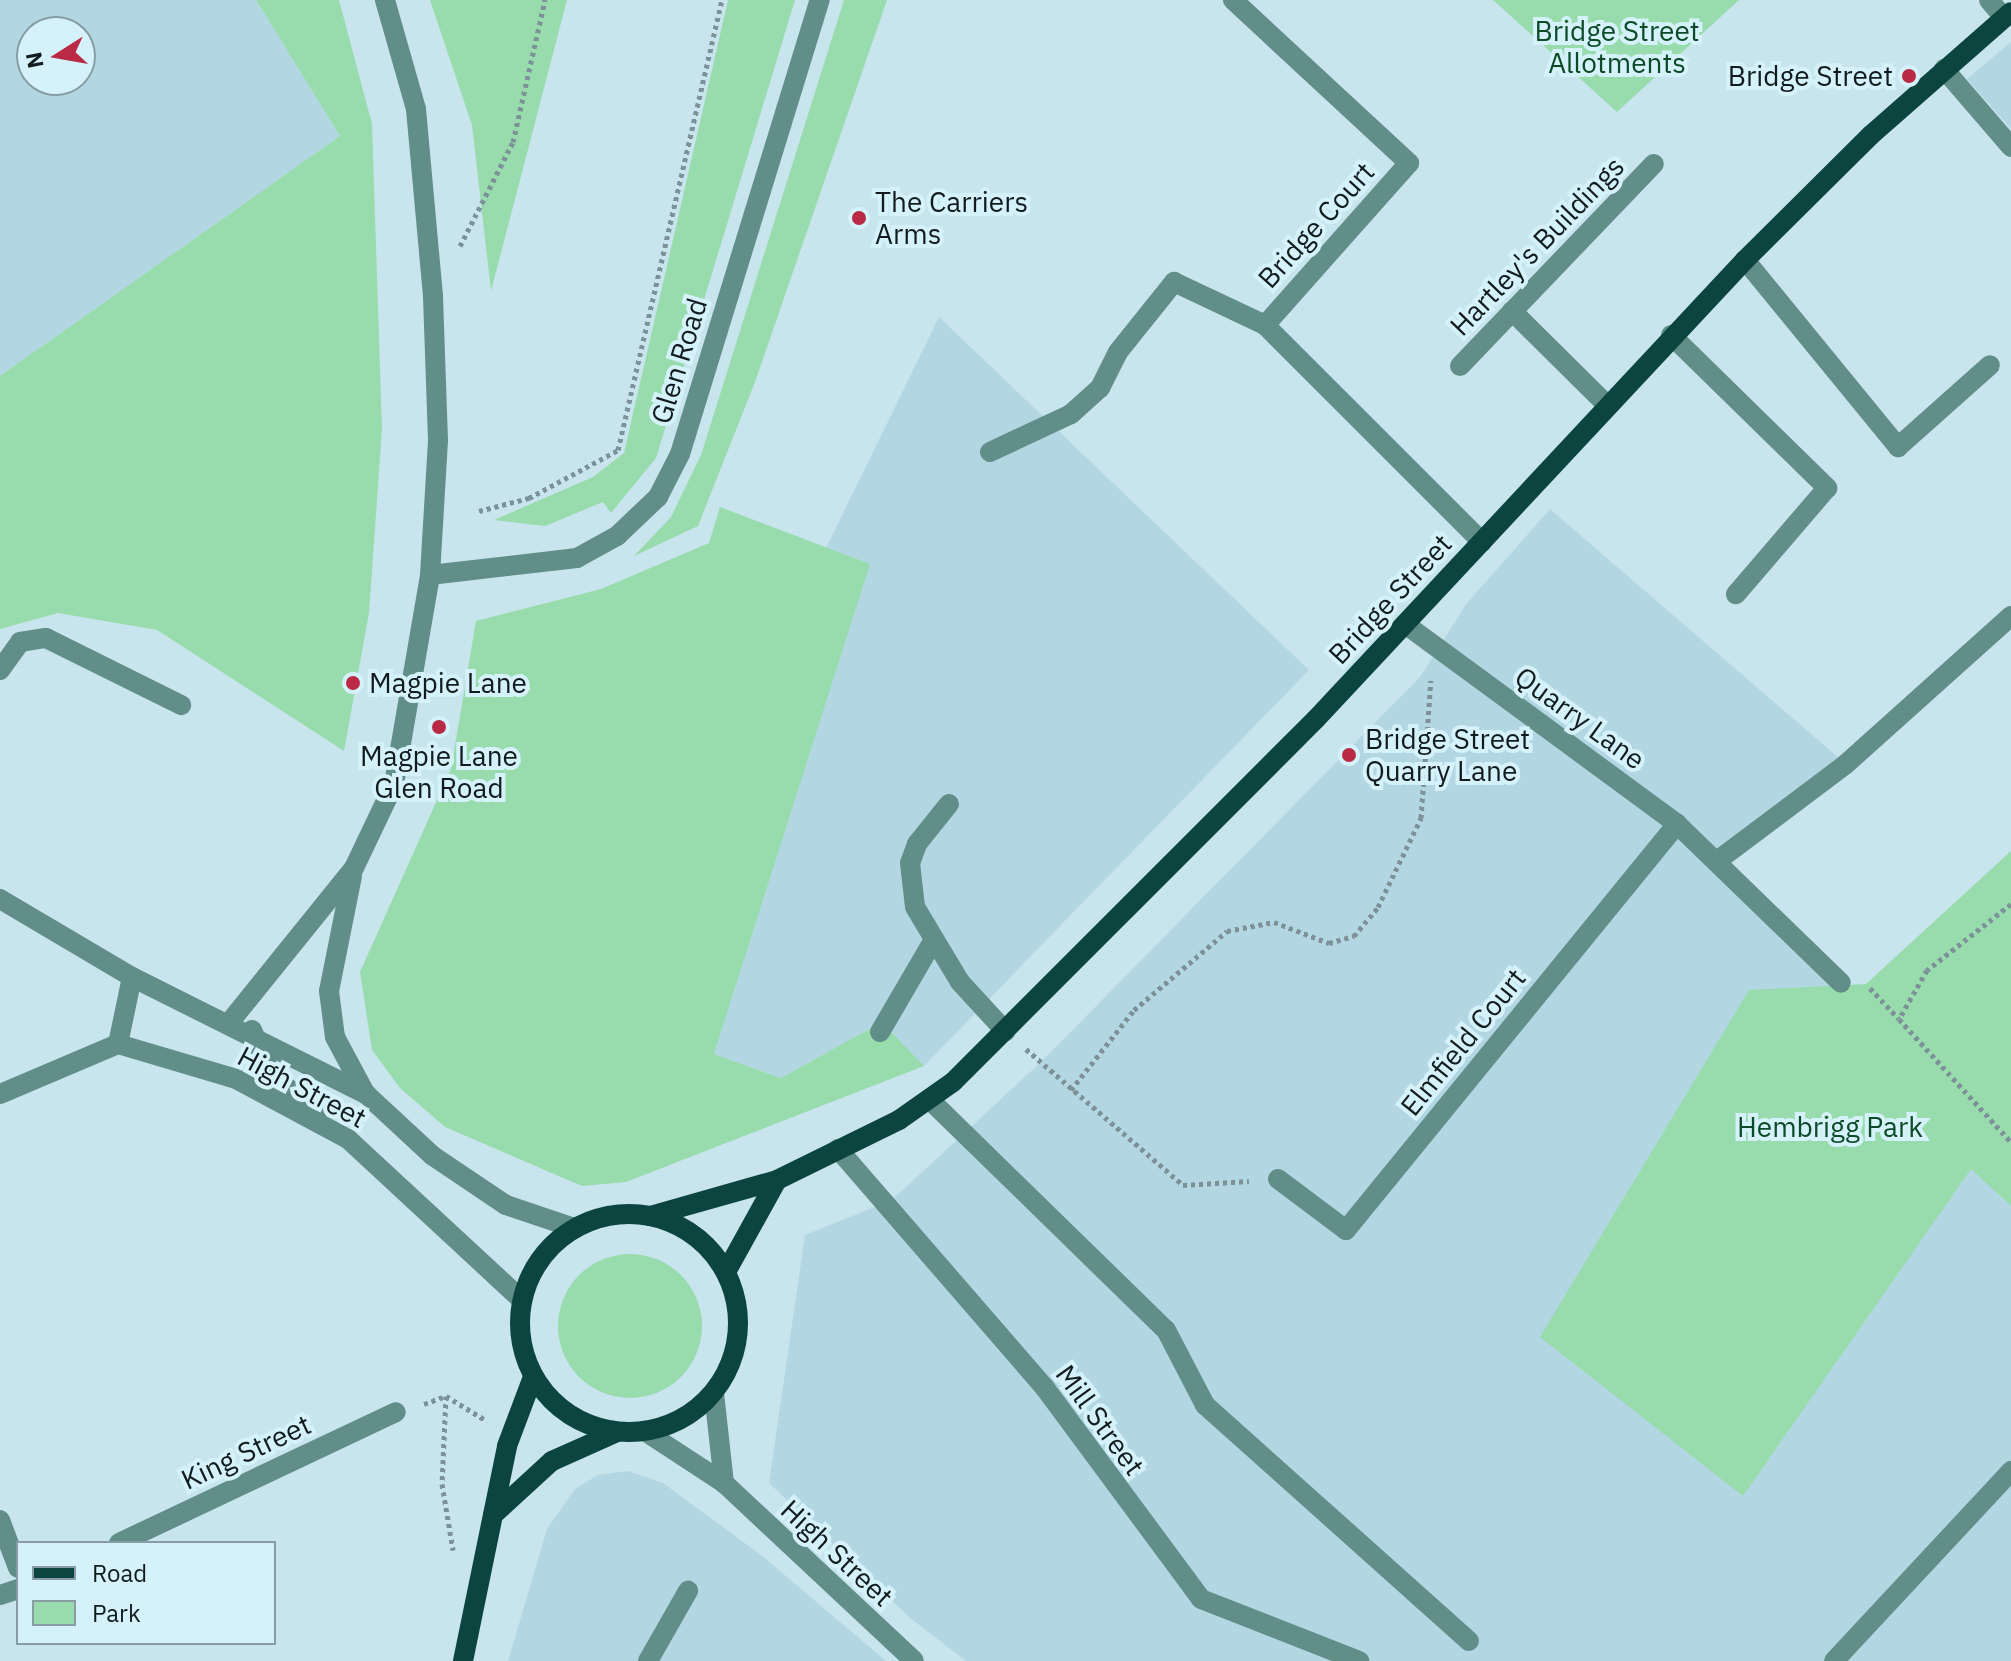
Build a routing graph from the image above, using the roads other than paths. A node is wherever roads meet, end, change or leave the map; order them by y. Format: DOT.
graph roads {
  1 [pos="385,0"];
  2 [pos="820,0"];
  3 [pos="1233,0"];
  4 [pos="1989,0"];
  5 [pos="2008,15"];
  6 [pos="1944,69"];
  7 [pos="2011,147"];
  8 [pos="1654,164"];
  9 [pos="1745,260"];
  10 [pos="1512,311"];
  11 [pos="1265,325"];
  12 [pos="1671,335"];
  13 [pos="1990,365"];
  14 [pos="1460,366"];
  15 [pos="1606,404"];
  16 [pos="990,452"];
  17 [pos="1482,542"];
  18 [pos="430,575"];
  19 [pos="1736,594"];
  20 [pos="2011,616"];
  21 [pos="1405,624"];
  22 [pos="0,670"];
  23 [pos="181,705"];
  24 [pos="949,804"];
  25 [pos="1677,824"];
  26 [pos="1717,861"];
  27 [pos="354,868"];
  28 [pos="0,899"];
  29 [pos="932,943"];
  30 [pos="132,977"];
  31 [pos="1841,983"];
  32 [pos="252,997"];
  33 [pos="229,1023"];
  34 [pos="1005,1031"];
  35 [pos="252,1032"];
  36 [pos="880,1032"];
  37 [pos="118,1044"];
  38 [pos="0,1094"];
  39 [pos="366,1094"];
  40 [pos="929,1099"];
  41 [pos="348,1139"];
  42 [pos="838,1149"];
  43 [pos="1278,1179"];
  44 [pos="777,1180"];
  45 [pos="650,1216"];
  46 [pos="574,1228"];
  47 [pos="726,1272"];
  48 [pos="522,1300"];
  49 [pos="533,1377"];
  50 [pos="714,1393"];
  51 [pos="396,1412"];
  52 [pos="617,1432"];
  53 [pos="646,1432"];
  54 [pos="2011,1471"];
  55 [pos="724,1483"];
  56 [pos="493,1515"];
  57 [pos="0,1520"];
  58 [pos="123,1541"];
  59 [pos="16,1563"];
  60 [pos="688,1591"];
  61 [pos="1469,1641"];
  62 [pos="463,1661"];
  63 [pos="648,1661"];
  64 [pos="914,1661"];
  65 [pos="1359,1661"];
  66 [pos="1834,1661"];
  1 -- 18 [label="street"];
  2 -- 18 [label="street, Glen Road"];
  3 -- 11 [label="street, Bridge Court"];
  4 -- 5 [label="street"];
  5 -- 6 [label="main road, Bridge Street"];
  6 -- 7 [label="street"];
  6 -- 9 [label="main road, Bridge Street"];
  8 -- 10 [label="street, Hartley's Buildings"];
  9 -- 12 [label="main road, Bridge Street"];
  9 -- 13 [label="street"];
  10 -- 14 [label="street, Hartley's Buildings"];
  10 -- 15 [label="street"];
  11 -- 16 [label="street, Bridge Court"];
  11 -- 17 [label="street, Bridge Court"];
  12 -- 15 [label="main road, Bridge Street"];
  12 -- 19 [label="street"];
  15 -- 17 [label="main road, Bridge Street"];
  17 -- 21 [label="main road, Bridge Street"];
  18 -- 27 [label="street"];
  20 -- 26 [label="street"];
  21 -- 25 [label="street, Quarry Lane"];
  21 -- 34 [label="main road, Bridge Street"];
  22 -- 23 [label="street"];
  24 -- 29 [label="street"];
  25 -- 26 [label="street, Quarry Lane"];
  25 -- 43 [label="street, Elmfield Court"];
  26 -- 31 [label="street, Quarry Lane"];
  27 -- 32 [label="street"];
  27 -- 39 [label="street"];
  28 -- 30 [label="street, High Street"];
  29 -- 34 [label="street"];
  29 -- 36 [label="street"];
  30 -- 33 [label="street, High Street"];
  30 -- 37 [label="street"];
  32 -- 33 [label="street"];
  32 -- 35 [label="street"];
  33 -- 35 [label="street, High Street"];
  34 -- 40 [label="main road, Bridge Street"];
  35 -- 39 [label="street, High Street"];
  35 -- 41 [label="street"];
  37 -- 38 [label="street"];
  37 -- 41 [label="street, High Street"];
  39 -- 46 [label="street, High Street"];
  40 -- 42 [label="main road, Bridge Street"];
  40 -- 61 [label="street"];
  41 -- 48 [label="street, High Street"];
  42 -- 44 [label="main road, Bridge Street"];
  42 -- 65 [label="street, Mill Street"];
  44 -- 45 [label="main road, Bridge Street"];
  44 -- 47 [label="main road"];
  45 -- 46 [label="main road"];
  45 -- 47 [label="main road"];
  46 -- 48 [label="main road"];
  47 -- 50 [label="main road"];
  48 -- 49 [label="main road"];
  49 -- 52 [label="main road"];
  49 -- 56 [label="main road"];
  50 -- 53 [label="main road"];
  50 -- 55 [label="street"];
  51 -- 58 [label="street, King Street"];
  52 -- 53 [label="main road"];
  52 -- 56 [label="main road"];
  53 -- 55 [label="street, High Street"];
  54 -- 66 [label="street"];
  55 -- 64 [label="street, High Street"];
  56 -- 62 [label="main road"];
  57 -- 59 [label="street"];
  60 -- 63 [label="street"];
}
